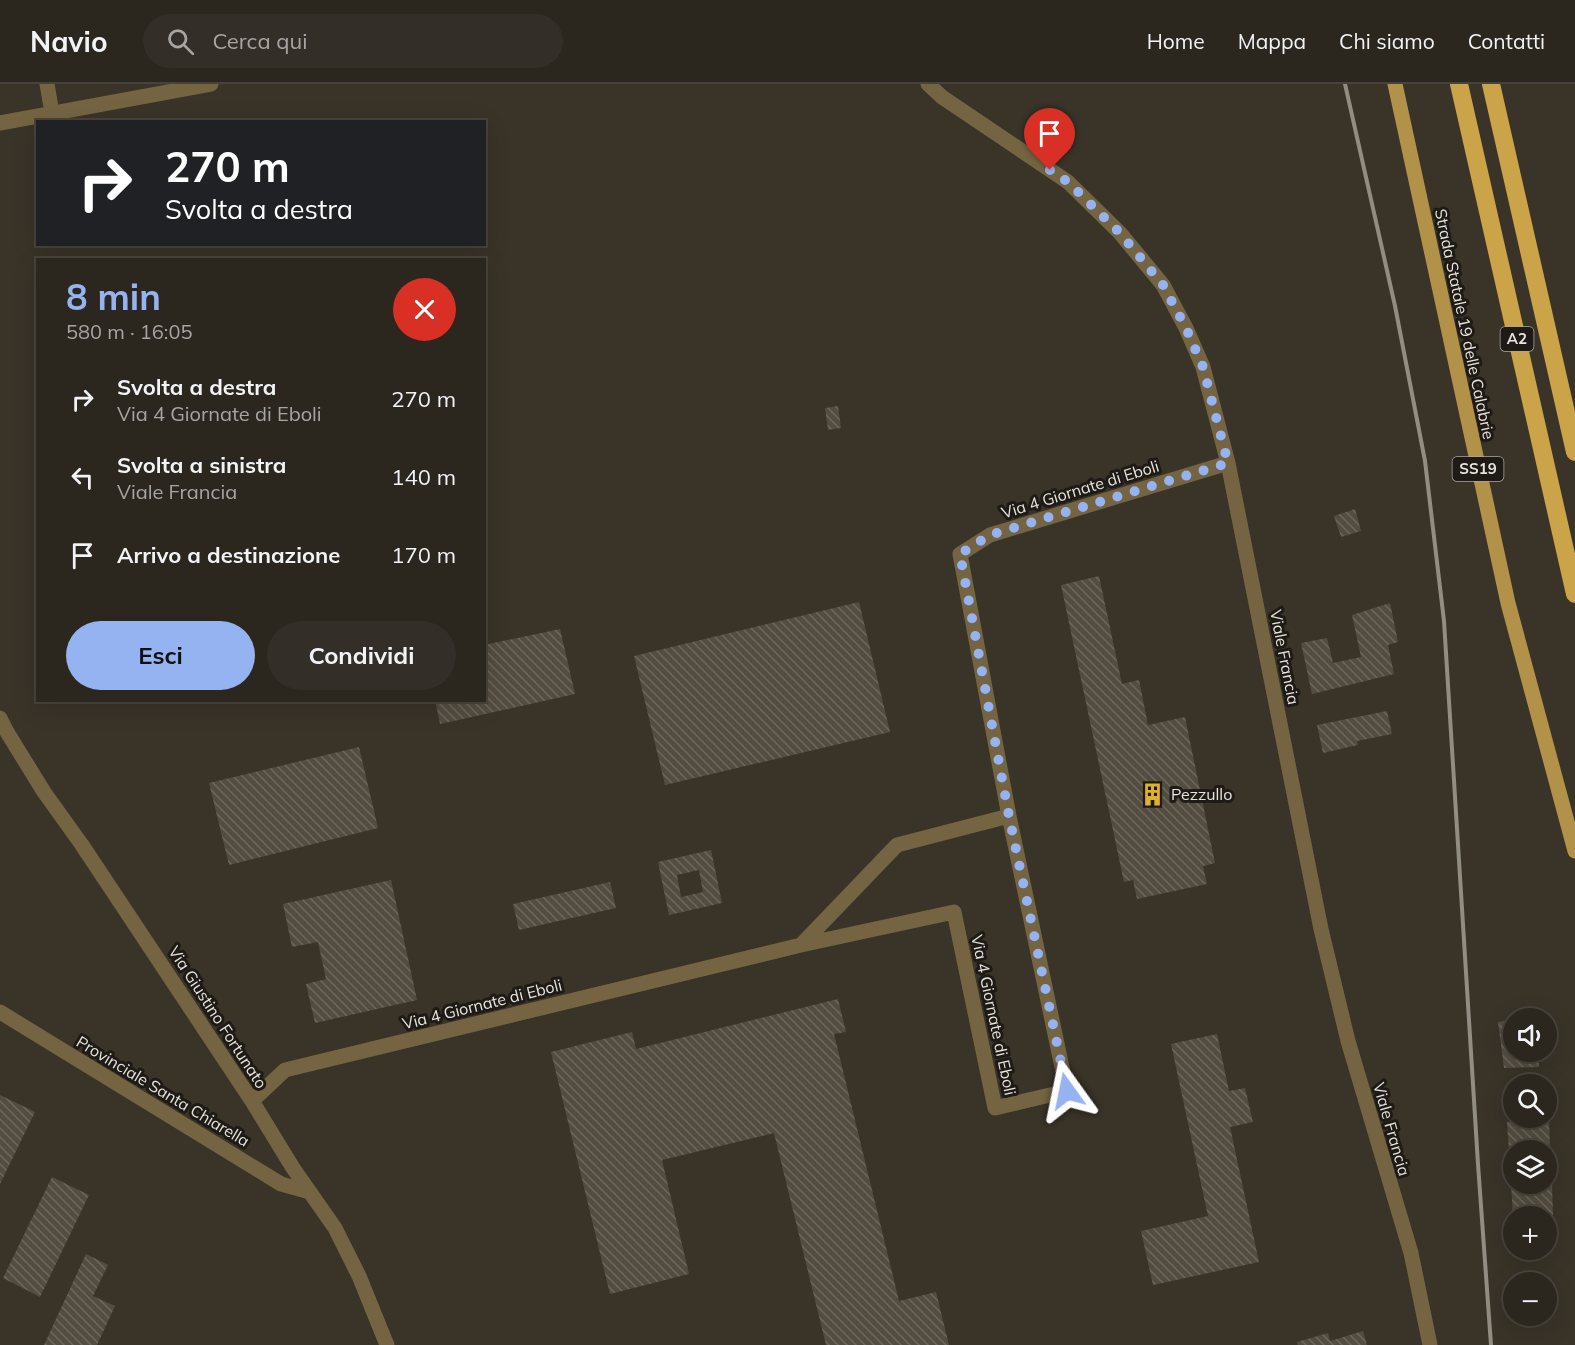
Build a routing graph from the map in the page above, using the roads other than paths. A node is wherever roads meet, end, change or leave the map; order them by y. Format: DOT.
graph roads {
  1 [pos="47,84"];
  2 [pos="211,84"];
  3 [pos="928,84"];
  4 [pos="1395,84"];
  5 [pos="1459,84"];
  6 [pos="1491,84"];
  7 [pos="52,113"];
  8 [pos="0,123"];
  9 [pos="1575,452"];
  10 [pos="1228,463"];
  11 [pos="1575,594"];
  12 [pos="0,718"];
  13 [pos="1009,816"];
  14 [pos="1575,851"];
  15 [pos="801,945"];
  16 [pos="0,1012"];
  17 [pos="252,1101"];
  18 [pos="310,1192"];
  19 [pos="387,1345"];
  20 [pos="1430,1345"];
  1 -- 7 [label="street"];
  2 -- 7 [label="street"];
  3 -- 10 [label="street, Viale Francia"];
  4 -- 14 [label="main road, Strada Statale 19 delle Calabrie / SS19"];
  5 -- 11 [label="highway, A2"];
  6 -- 9 [label="highway, A2"];
  7 -- 8 [label="street"];
  10 -- 13 [label="street, Via 4 Giornate di Eboli"];
  10 -- 20 [label="street, Viale Francia"];
  12 -- 17 [label="street, Via Giustino Fortunato"];
  13 -- 15 [label="street"];
  13 -- 15 [label="street, Via 4 Giornate di Eboli"];
  15 -- 17 [label="street, Via 4 Giornate di Eboli"];
  16 -- 18 [label="street, Provinciale Santa Chiarella"];
  17 -- 18 [label="street, Via Giustino Fortunato"];
  18 -- 19 [label="street, Via Giustino Fortunato"];
}
